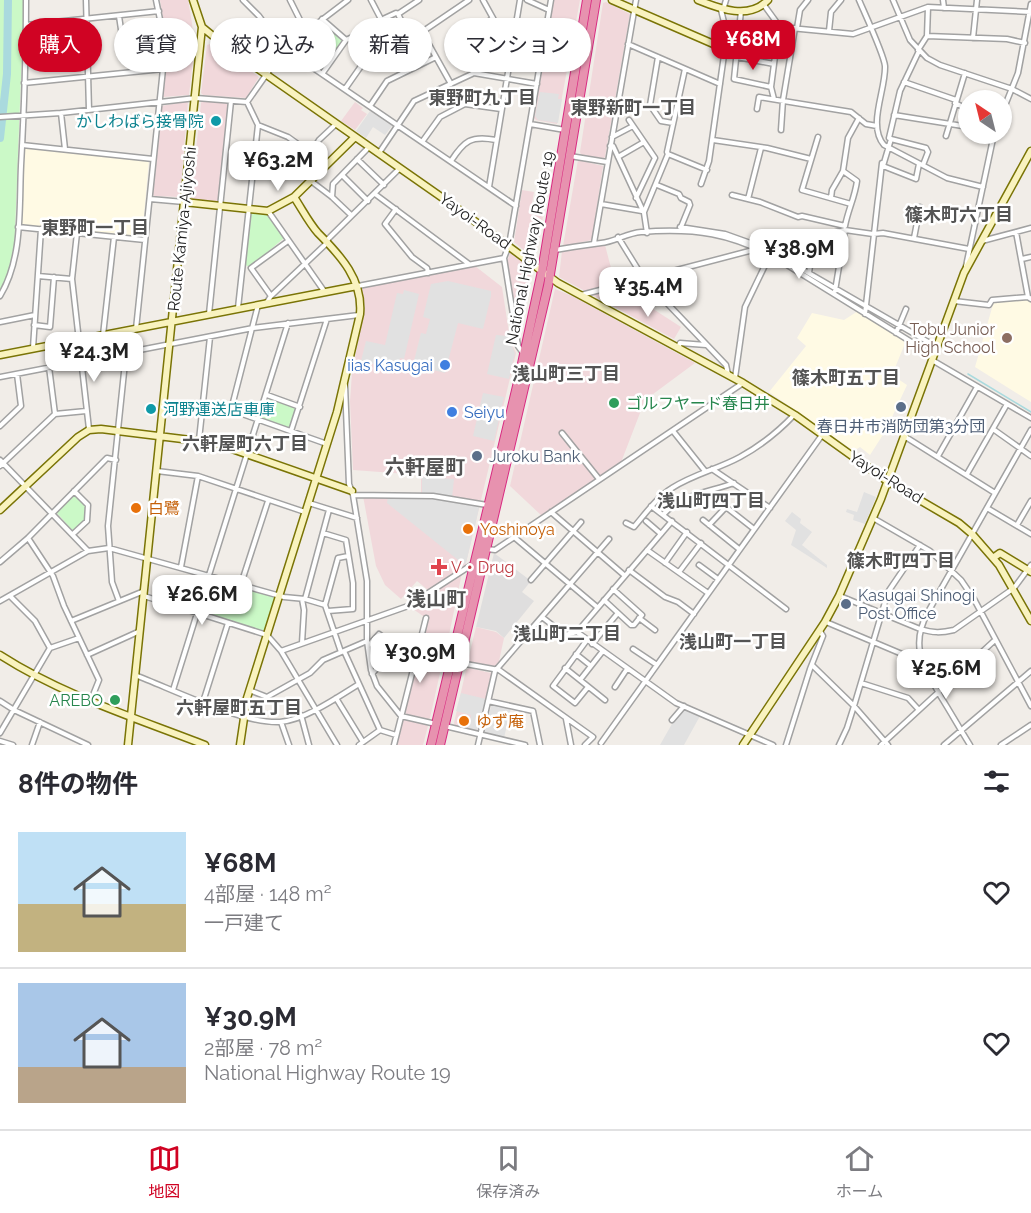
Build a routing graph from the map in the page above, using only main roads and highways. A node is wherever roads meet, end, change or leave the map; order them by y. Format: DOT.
graph roads {
  1 [pos="587,0"];
  2 [pos="596,0"];
  3 [pos="455,662"];
  4 [pos="431,745"];
  5 [pos="440,745"];
  1 -- 3 [label="highway, National Highway Route 19"];
  2 -- 3 [label="highway, National Highway Route 19"];
  3 -- 4 [label="highway, National Highway Route 19"];
  3 -- 5 [label="highway, National Highway Route 19"];
}
